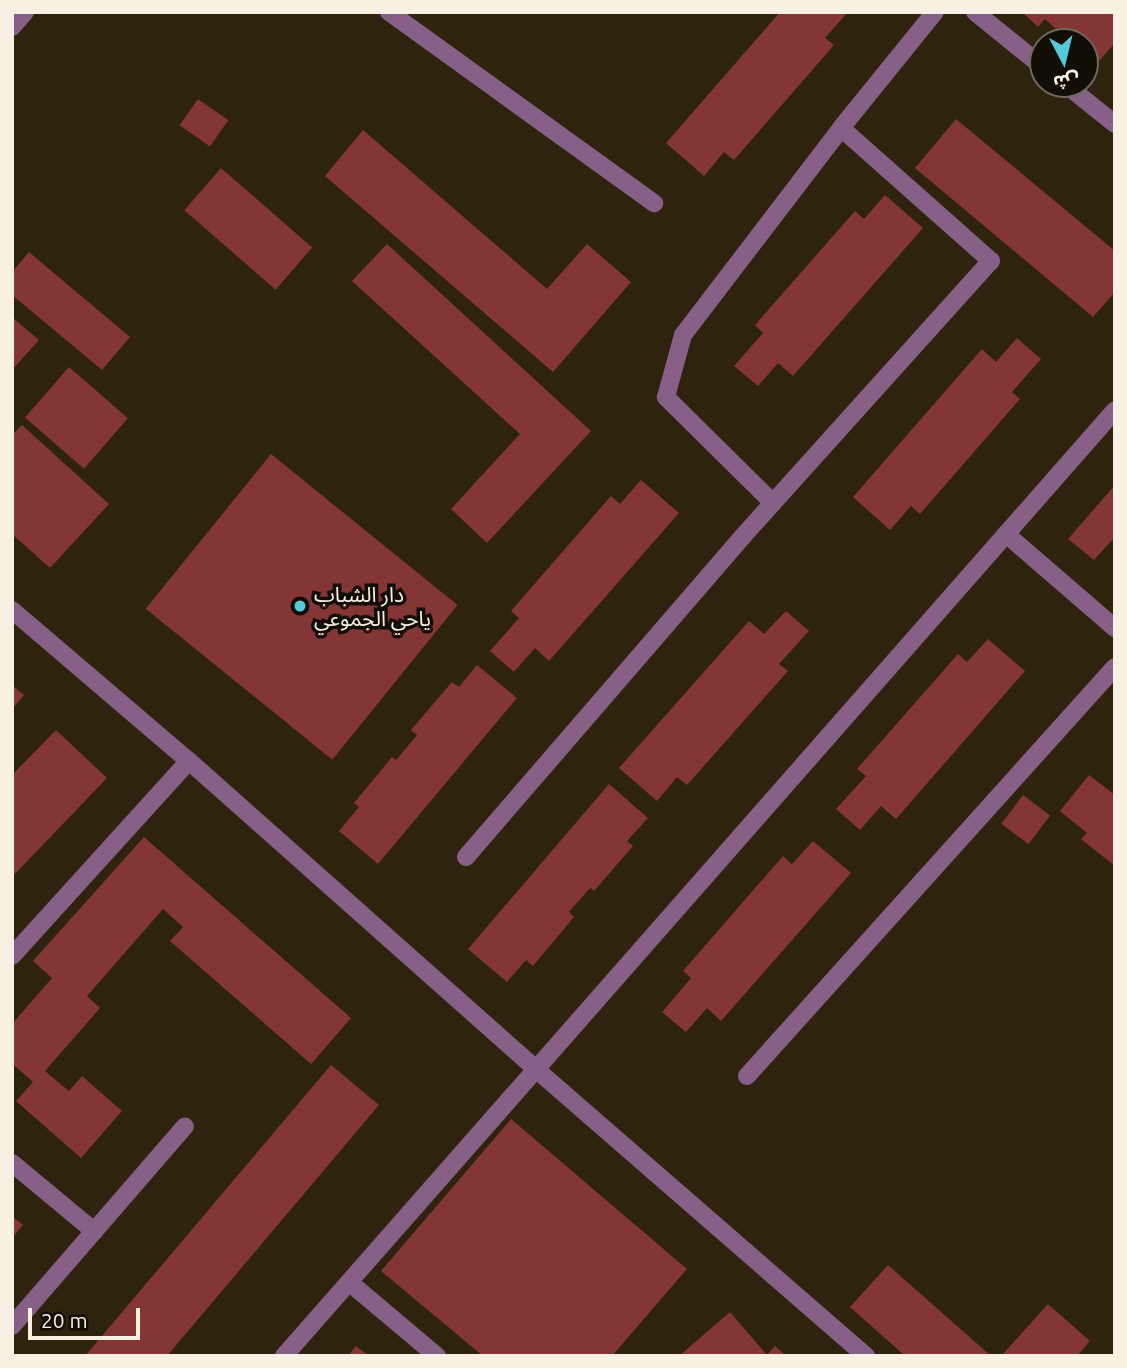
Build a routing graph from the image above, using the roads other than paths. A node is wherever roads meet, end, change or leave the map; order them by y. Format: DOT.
graph roads {
  1 [pos="25,12"];
  2 [pos="389,12"];
  3 [pos="935,12"];
  4 [pos="975,12"];
  5 [pos="12,27"];
  6 [pos="1029,56"];
  7 [pos="1082,98"];
  8 [pos="1115,124"];
  9 [pos="841,128"];
  10 [pos="653,204"];
  11 [pos="1115,410"];
  12 [pos="773,503"];
  13 [pos="1006,534"];
  14 [pos="12,610"];
  15 [pos="1115,628"];
  16 [pos="1115,667"];
  17 [pos="189,761"];
  18 [pos="466,857"];
  19 [pos="12,956"];
  20 [pos="538,1071"];
  21 [pos="747,1076"];
  22 [pos="185,1126"];
  23 [pos="12,1163"];
  24 [pos="94,1231"];
  25 [pos="349,1282"];
  26 [pos="12,1326"];
  27 [pos="284,1356"];
  28 [pos="437,1356"];
  29 [pos="866,1356"];
  1 -- 5 [label="street"];
  2 -- 10 [label="street"];
  3 -- 9 [label="street"];
  4 -- 6 [label="street"];
  7 -- 8 [label="street"];
  9 -- 12 [label="street"];
  9 -- 12 [label="street"];
  11 -- 13 [label="street"];
  12 -- 18 [label="street"];
  13 -- 15 [label="street"];
  13 -- 20 [label="street"];
  14 -- 17 [label="street"];
  16 -- 21 [label="street"];
  17 -- 19 [label="street"];
  17 -- 20 [label="street"];
  20 -- 25 [label="street"];
  20 -- 29 [label="street"];
  22 -- 24 [label="street"];
  23 -- 24 [label="street"];
  24 -- 26 [label="street"];
  25 -- 27 [label="street"];
  25 -- 28 [label="street"];
}
